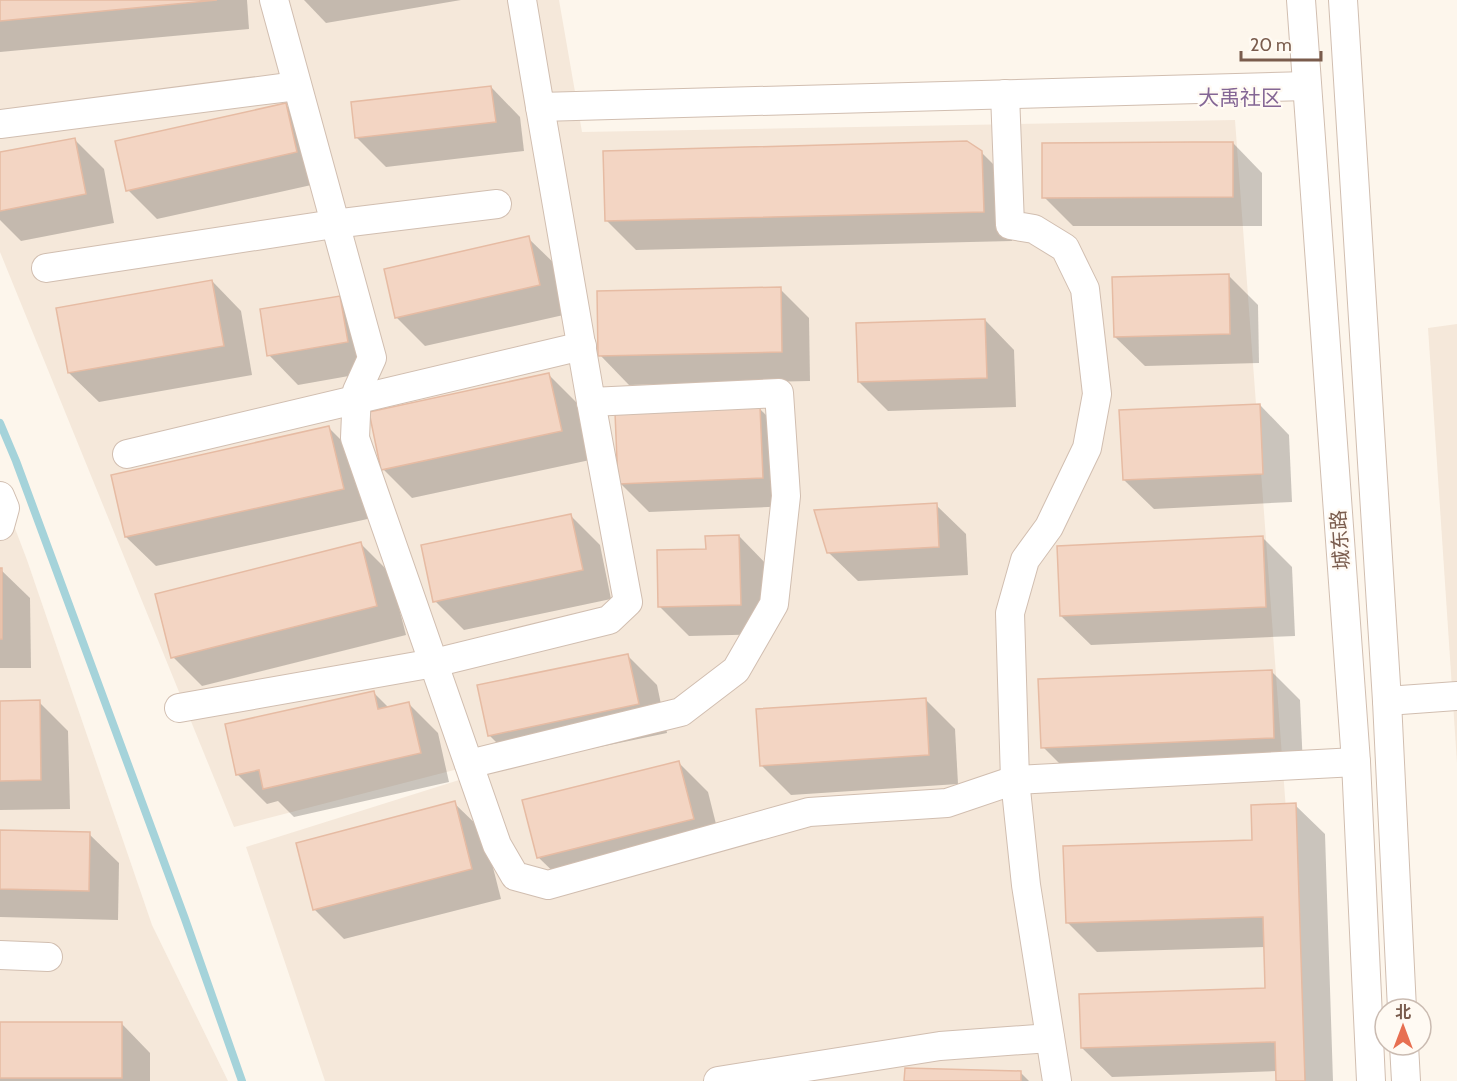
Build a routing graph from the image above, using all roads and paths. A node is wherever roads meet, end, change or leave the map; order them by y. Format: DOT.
graph roads {
  1 [pos="274,0"];
  2 [pos="522,0"];
  3 [pos="1301,0"];
  4 [pos="1343,0"];
  5 [pos="297,86"];
  6 [pos="1307,86"];
  7 [pos="1005,94"];
  8 [pos="540,107"];
  9 [pos="0,124"];
  10 [pos="497,204"];
  11 [pos="334,224"];
  12 [pos="46,268"];
  13 [pos="582,346"];
  14 [pos="357,399"];
  15 [pos="591,402"];
  16 [pos="127,454"];
  17 [pos="0,496"];
  18 [pos="0,526"];
  19 [pos="434,663"];
  20 [pos="1457,696"];
  21 [pos="1387,701"];
  22 [pos="179,708"];
  23 [pos="1356,762"];
  24 [pos="469,764"];
  25 [pos="1015,780"];
  26 [pos="0,955"];
  27 [pos="48,957"];
  28 [pos="1401,997"];
  29 [pos="1050,1038"];
  30 [pos="1405,1057"];
  31 [pos="718,1081"];
  32 [pos="1057,1081"];
  33 [pos="1371,1081"];
  34 [pos="1406,1081"];
  1 -- 5 [label="street"];
  2 -- 8 [label="street"];
  3 -- 6 [label="street, 城东路"];
  4 -- 21 [label="street, 城东路"];
  5 -- 9 [label="street"];
  5 -- 11 [label="street"];
  6 -- 7 [label="street"];
  6 -- 23 [label="street, 城东路"];
  7 -- 8 [label="street"];
  7 -- 25 [label="street"];
  8 -- 13 [label="street"];
  10 -- 11 [label="street"];
  11 -- 12 [label="street"];
  11 -- 14 [label="street"];
  13 -- 14 [label="street"];
  13 -- 15 [label="street"];
  14 -- 16 [label="street"];
  14 -- 19 [label="street"];
  15 -- 19 [label="street"];
  15 -- 24 [label="street"];
  17 -- 18 [label="street"];
  19 -- 22 [label="street"];
  19 -- 24 [label="street"];
  20 -- 21 [label="street"];
  21 -- 28 [label="street, 城东路"];
  23 -- 25 [label="street"];
  23 -- 33 [label="street, 城东路"];
  24 -- 25 [label="street"];
  25 -- 29 [label="street"];
  26 -- 27 [label="street"];
  29 -- 31 [label="street"];
  29 -- 32 [label="street"];
  30 -- 34 [label="street"];
}
